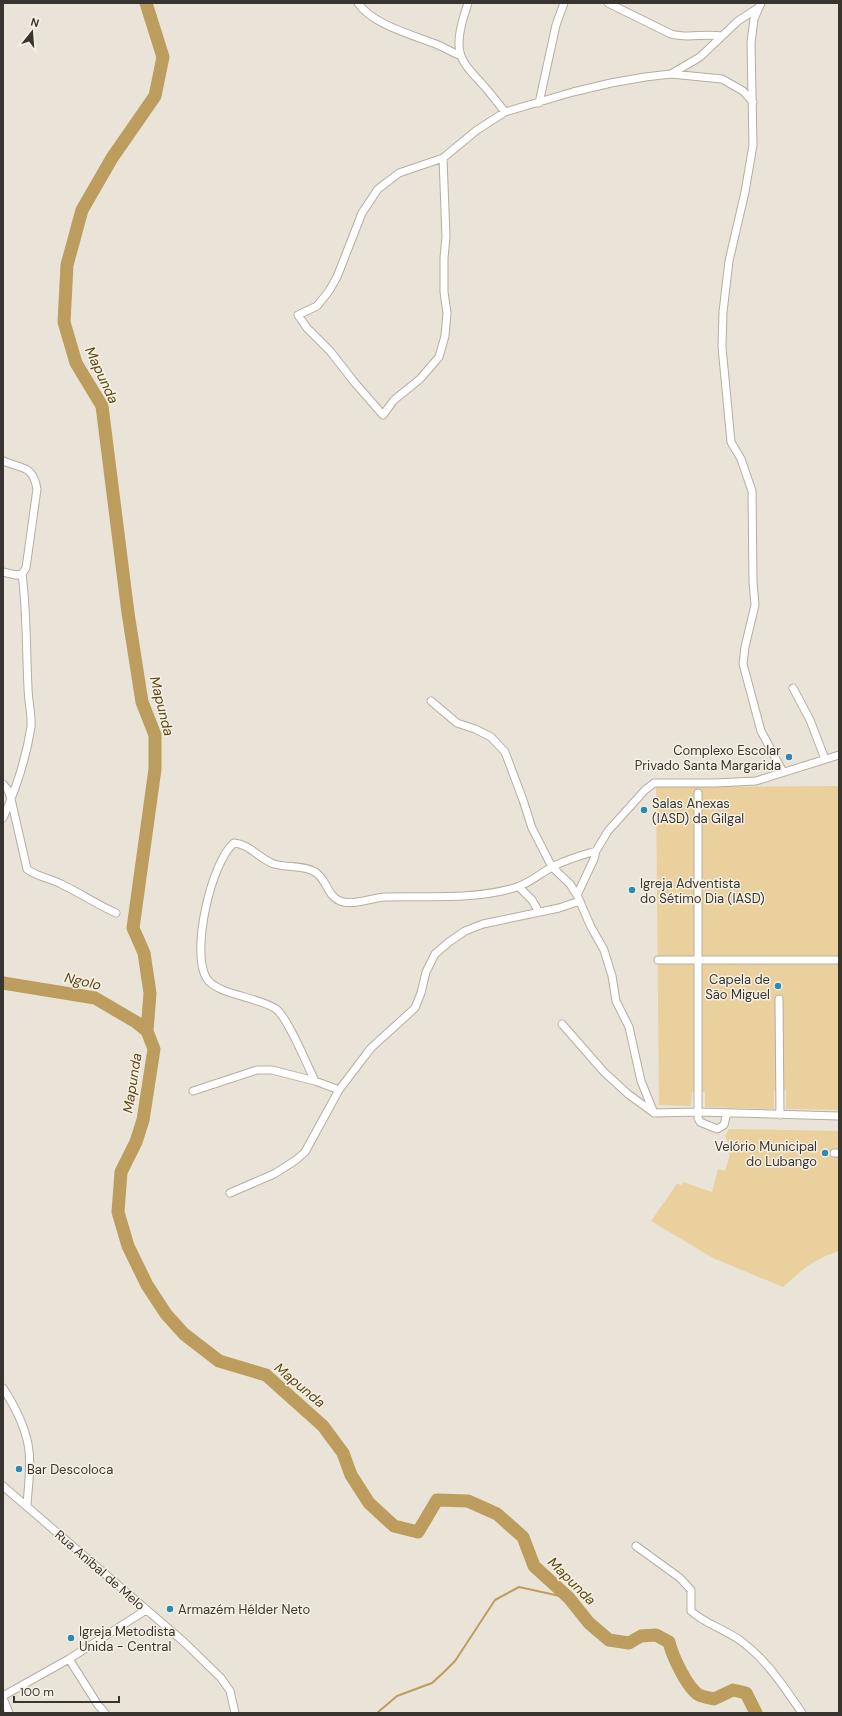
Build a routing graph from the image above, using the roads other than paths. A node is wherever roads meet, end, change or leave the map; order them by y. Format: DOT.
graph roads {
  1 [pos="358,3"];
  2 [pos="468,3"];
  3 [pos="564,3"];
  4 [pos="608,3"];
  5 [pos="759,5"];
  6 [pos="722,36"];
  7 [pos="460,56"];
  8 [pos="671,74"];
  9 [pos="753,102"];
  10 [pos="539,103"];
  11 [pos="505,112"];
  12 [pos="443,158"];
  13 [pos="3,460"];
  14 [pos="3,572"];
  15 [pos="22,574"];
  16 [pos="793,688"];
  17 [pos="431,701"];
  18 [pos="839,755"];
  19 [pos="825,759"];
  20 [pos="783,772"];
  21 [pos="3,784"];
  22 [pos="698,793"];
  23 [pos="11,799"];
  24 [pos="3,818"];
  25 [pos="596,850"];
  26 [pos="552,867"];
  27 [pos="519,887"];
  28 [pos="578,898"];
  29 [pos="539,912"];
  30 [pos="116,913"];
  31 [pos="658,960"];
  32 [pos="698,960"];
  33 [pos="839,960"];
  34 [pos="779,999"];
  35 [pos="562,1024"];
  36 [pos="315,1081"];
  37 [pos="340,1090"];
  38 [pos="193,1091"];
  39 [pos="698,1112"];
  40 [pos="654,1113"];
  41 [pos="727,1113"];
  42 [pos="780,1115"];
  43 [pos="839,1116"];
  44 [pos="230,1193"];
  45 [pos="3,1388"];
  46 [pos="3,1486"];
  47 [pos="27,1506"];
  48 [pos="636,1546"];
  49 [pos="146,1610"];
  50 [pos="69,1659"];
  51 [pos="3,1697"];
  52 [pos="9,1713"];
  53 [pos="104,1713"];
  54 [pos="235,1713"];
  55 [pos="802,1713"];
  1 -- 7 [label="street"];
  2 -- 7 [label="street"];
  3 -- 10 [label="street"];
  4 -- 6 [label="street"];
  5 -- 6 [label="street"];
  5 -- 9 [label="street"];
  6 -- 8 [label="street"];
  7 -- 11 [label="street"];
  8 -- 9 [label="street"];
  8 -- 10 [label="street"];
  9 -- 20 [label="street"];
  10 -- 11 [label="street"];
  11 -- 12 [label="street"];
  12 -- 12 [label="street"];
  13 -- 15 [label="street"];
  14 -- 15 [label="street"];
  15 -- 23 [label="street"];
  16 -- 19 [label="street"];
  17 -- 26 [label="street"];
  18 -- 19 [label="street"];
  19 -- 20 [label="street"];
  20 -- 25 [label="street"];
  21 -- 23 [label="street"];
  22 -- 32 [label="street"];
  23 -- 24 [label="street"];
  23 -- 30 [label="street"];
  25 -- 26 [label="street"];
  25 -- 28 [label="street"];
  26 -- 27 [label="street"];
  26 -- 28 [label="street"];
  27 -- 29 [label="street"];
  27 -- 36 [label="street"];
  28 -- 29 [label="street"];
  28 -- 40 [label="street"];
  29 -- 37 [label="street"];
  31 -- 32 [label="street"];
  32 -- 33 [label="street"];
  32 -- 39 [label="street"];
  34 -- 42 [label="street"];
  35 -- 40 [label="street"];
  36 -- 37 [label="street"];
  36 -- 38 [label="street"];
  37 -- 44 [label="street"];
  39 -- 40 [label="street"];
  39 -- 41 [label="street"];
  39 -- 41 [label="street"];
  41 -- 42 [label="street"];
  42 -- 43 [label="street"];
  45 -- 47 [label="street"];
  46 -- 47 [label="street, Rua Aníbal de Melo"];
  47 -- 49 [label="street, Rua Aníbal de Melo"];
  48 -- 55 [label="street"];
  49 -- 50 [label="street"];
  49 -- 54 [label="street, Rua Aníbal de Melo"];
  50 -- 51 [label="street"];
  50 -- 53 [label="street"];
  51 -- 52 [label="street"];
}
